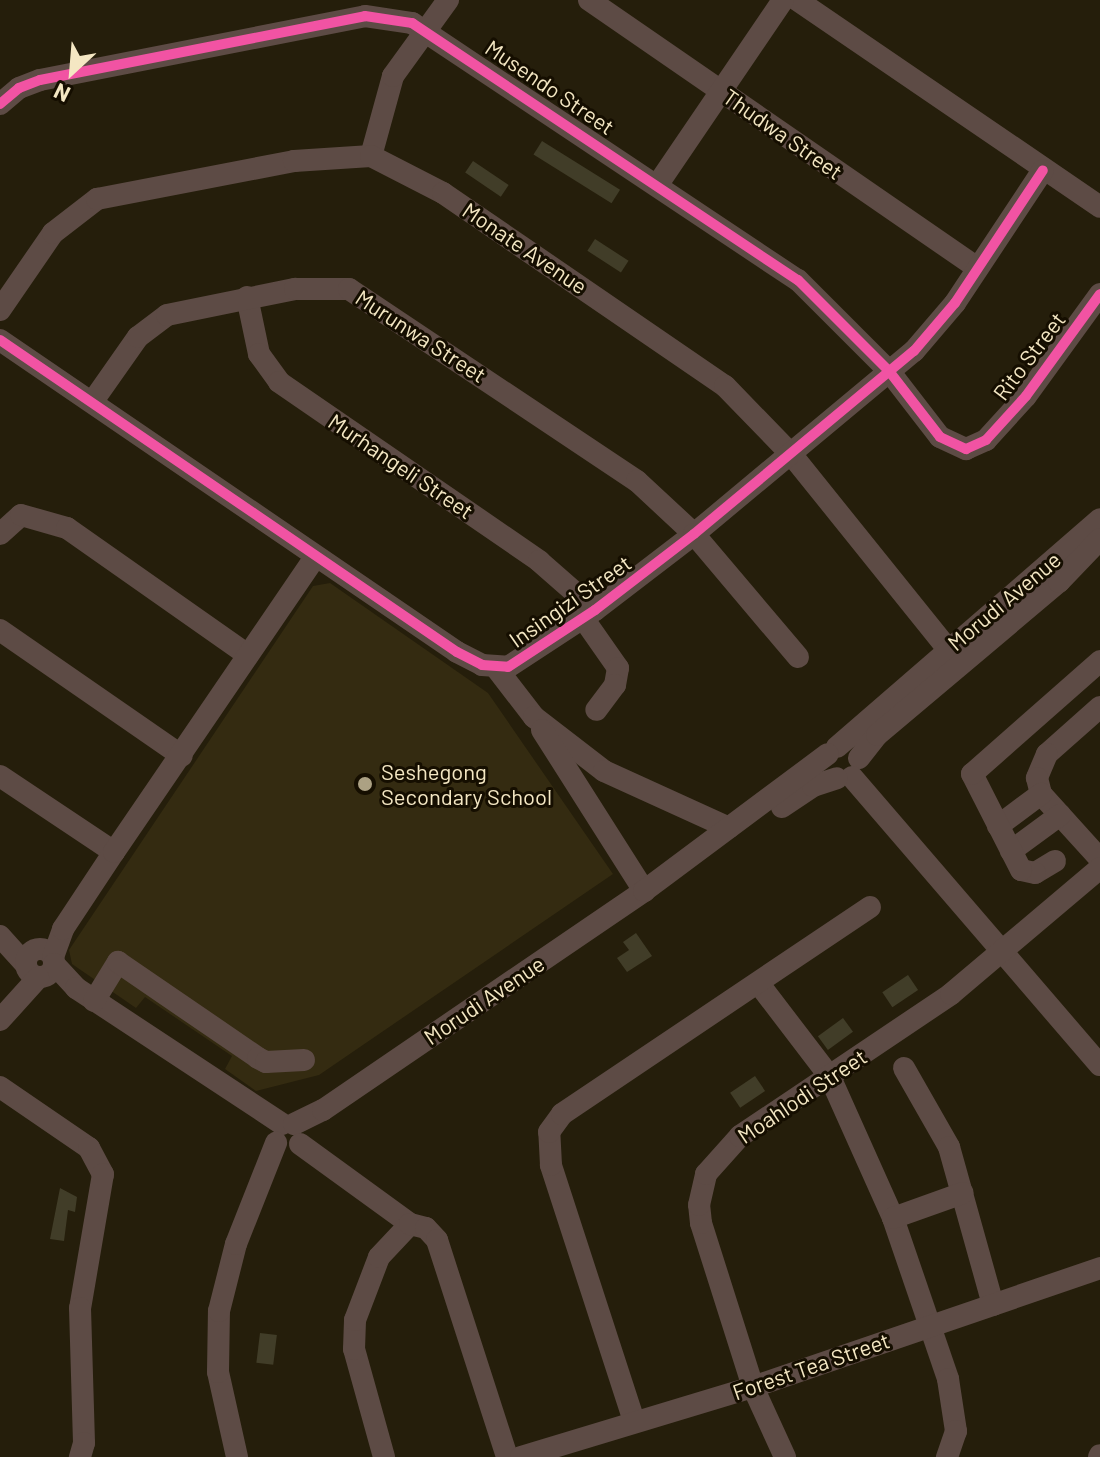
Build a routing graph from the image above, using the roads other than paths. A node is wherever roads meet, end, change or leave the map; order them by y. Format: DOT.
graph roads {
  1 [pos="448,0"];
  2 [pos="589,0"];
  3 [pos="783,0"];
  4 [pos="797,0"];
  5 [pos="426,30"];
  6 [pos="723,91"];
  7 [pos="0,104"];
  8 [pos="371,156"];
  9 [pos="1043,170"];
  10 [pos="658,184"];
  11 [pos="1100,207"];
  12 [pos="977,268"];
  13 [pos="1100,294"];
  14 [pos="247,297"];
  15 [pos="0,310"];
  16 [pos="0,340"];
  17 [pos="889,371"];
  18 [pos="93,401"];
  19 [pos="986,440"];
  20 [pos="791,454"];
  21 [pos="1100,519"];
  22 [pos="0,534"];
  23 [pos="694,534"];
  24 [pos="1100,539"];
  25 [pos="316,556"];
  26 [pos="589,614"];
  27 [pos="0,630"];
  28 [pos="248,655"];
  29 [pos="954,656"];
  30 [pos="798,657"];
  31 [pos="1100,661"];
  32 [pos="497,669"];
  33 [pos="1100,707"];
  34 [pos="596,710"];
  35 [pos="534,717"];
  36 [pos="832,751"];
  37 [pos="182,756"];
  38 [pos="849,771"];
  39 [pos="0,776"];
  40 [pos="1041,794"];
  41 [pos="1060,815"];
  42 [pos="998,826"];
  43 [pos="729,828"];
  44 [pos="1011,851"];
  45 [pos="114,852"];
  46 [pos="1100,859"];
  47 [pos="1055,861"];
  48 [pos="1100,868"];
  49 [pos="644,891"];
  50 [pos="870,907"];
  51 [pos="0,936"];
  52 [pos="1002,953"];
  53 [pos="39,964"];
  54 [pos="759,984"];
  55 [pos="85,994"];
  56 [pos="0,1020"];
  57 [pos="304,1060"];
  58 [pos="1100,1065"];
  59 [pos="904,1068"];
  60 [pos="830,1077"];
  61 [pos="0,1087"];
  62 [pos="288,1136"];
  63 [pos="963,1193"];
  64 [pos="893,1218"];
  65 [pos="418,1226"];
  66 [pos="1100,1268"];
  67 [pos="993,1305"];
  68 [pos="931,1325"];
  69 [pos="753,1387"];
  70 [pos="634,1421"];
  71 [pos="80,1457"];
  72 [pos="237,1457"];
  73 [pos="384,1457"];
  74 [pos="507,1457"];
  75 [pos="521,1457"];
  76 [pos="785,1457"];
  77 [pos="947,1457"];
  1 -- 5 [label="street"];
  2 -- 6 [label="street, Thudwa Street"];
  3 -- 6 [label="street"];
  4 -- 9 [label="street"];
  5 -- 7 [label="street, Musendo Street"];
  5 -- 8 [label="street"];
  5 -- 10 [label="street, Musendo Street"];
  6 -- 10 [label="street"];
  6 -- 12 [label="street, Thudwa Street"];
  8 -- 15 [label="street"];
  8 -- 20 [label="street, Monate Avenue"];
  9 -- 11 [label="street"];
  9 -- 12 [label="street, Insingizi Street"];
  10 -- 17 [label="street, Musendo Street"];
  12 -- 17 [label="street, Insingizi Street"];
  13 -- 19 [label="street, Rito Street"];
  14 -- 18 [label="street, Murunwa Street"];
  14 -- 23 [label="street, Murunwa Street"];
  14 -- 26 [label="street, Murhangeli Street"];
  16 -- 18 [label="street, Insingizi Street"];
  17 -- 19 [label="street, Musendo Street"];
  17 -- 20 [label="street, Insingizi Street"];
  18 -- 25 [label="street, Insingizi Street"];
  20 -- 23 [label="street, Insingizi Street"];
  20 -- 29 [label="street, Monate Avenue"];
  21 -- 29 [label="street, Morudi Avenue"];
  22 -- 28 [label="street"];
  23 -- 26 [label="street, Insingizi Street"];
  23 -- 30 [label="street, Murunwa Street"];
  24 -- 29 [label="street, Morudi Avenue"];
  25 -- 28 [label="street"];
  25 -- 32 [label="street, Insingizi Street"];
  26 -- 32 [label="street, Insingizi Street"];
  26 -- 34 [label="street, Murhangeli Street"];
  27 -- 37 [label="street"];
  28 -- 37 [label="street"];
  29 -- 36 [label="street, Morudi Avenue"];
  29 -- 38 [label="street, Morudi Avenue"];
  31 -- 42 [label="street"];
  32 -- 35 [label="street"];
  33 -- 40 [label="street"];
  35 -- 43 [label="street"];
  35 -- 49 [label="street"];
  36 -- 38 [label="street"];
  36 -- 38 [label="street"];
  36 -- 43 [label="street, Morudi Avenue"];
  37 -- 45 [label="street"];
  38 -- 49 [label="street, Morudi Avenue"];
  38 -- 52 [label="street"];
  39 -- 45 [label="street"];
  40 -- 41 [label="street"];
  40 -- 42 [label="street"];
  41 -- 44 [label="street"];
  41 -- 46 [label="street"];
  42 -- 44 [label="street"];
  43 -- 49 [label="street, Morudi Avenue"];
  44 -- 47 [label="street"];
  45 -- 53 [label="street"];
  48 -- 52 [label="street, Moahlodi Street"];
  49 -- 62 [label="street, Morudi Avenue"];
  50 -- 54 [label="street"];
  51 -- 53 [label="street"];
  52 -- 58 [label="street"];
  52 -- 60 [label="street, Moahlodi Street"];
  53 -- 55 [label="street"];
  53 -- 56 [label="street"];
  54 -- 60 [label="street"];
  54 -- 70 [label="street"];
  55 -- 57 [label="street"];
  55 -- 62 [label="street"];
  59 -- 63 [label="street"];
  60 -- 64 [label="street"];
  60 -- 69 [label="street, Moahlodi Street"];
  61 -- 71 [label="street"];
  62 -- 65 [label="street"];
  62 -- 72 [label="street, Morudi Avenue"];
  63 -- 64 [label="street"];
  63 -- 67 [label="street"];
  64 -- 68 [label="street"];
  65 -- 73 [label="street"];
  65 -- 74 [label="street"];
  66 -- 67 [label="street, Forest Tea Street"];
  67 -- 68 [label="street, Forest Tea Street"];
  68 -- 69 [label="street, Forest Tea Street"];
  68 -- 77 [label="street"];
  69 -- 70 [label="street, Forest Tea Street"];
  69 -- 76 [label="street, Moahlodi Street"];
  70 -- 75 [label="street, Forest Tea Street"];
}
